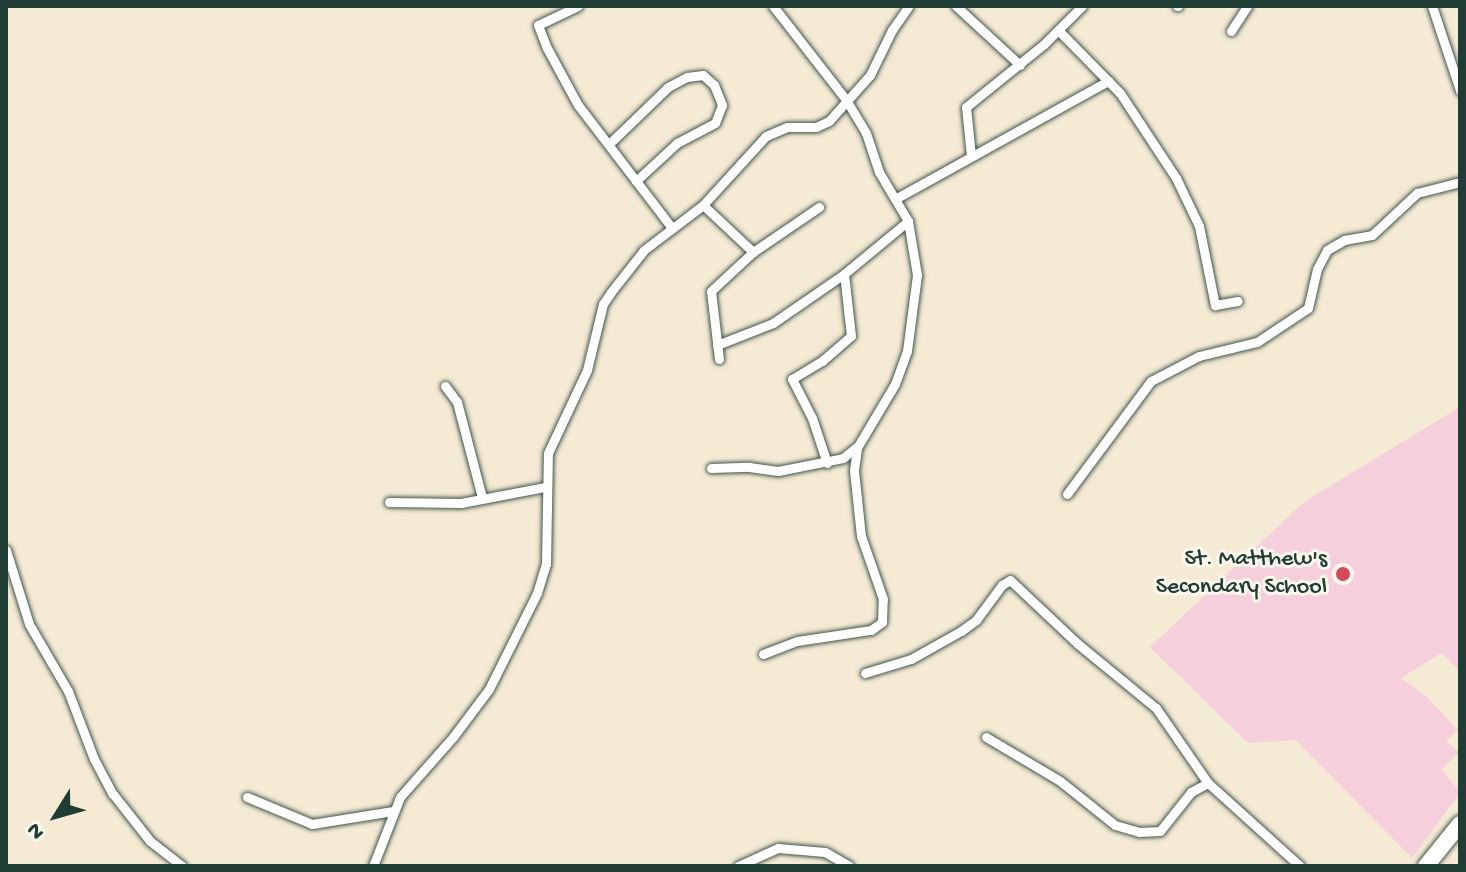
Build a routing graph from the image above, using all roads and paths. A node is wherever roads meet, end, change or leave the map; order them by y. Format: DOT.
graph roads {
  1 [pos="578,6"];
  2 [pos="773,6"];
  3 [pos="909,6"];
  4 [pos="956,6"];
  5 [pos="1082,6"];
  6 [pos="1247,6"];
  7 [pos="1432,6"];
  8 [pos="1058,30"];
  9 [pos="1231,31"];
  10 [pos="1020,65"];
  11 [pos="1108,81"];
  12 [pos="1460,90"];
  13 [pos="847,101"];
  14 [pos="610,143"];
  15 [pos="971,156"];
  16 [pos="636,181"];
  17 [pos="1460,182"];
  18 [pos="895,199"];
  19 [pos="703,205"];
  20 [pos="819,207"];
  21 [pos="908,221"];
  22 [pos="672,228"];
  23 [pos="753,252"];
  24 [pos="844,274"];
  25 [pos="1238,301"];
  26 [pos="717,345"];
  27 [pos="719,359"];
  28 [pos="445,386"];
  29 [pos="858,446"];
  30 [pos="827,463"];
  31 [pos="711,468"];
  32 [pos="545,487"];
  33 [pos="1067,494"];
  34 [pos="482,497"];
  35 [pos="389,502"];
  36 [pos="6,550"];
  37 [pos="763,654"];
  38 [pos="865,673"];
  39 [pos="986,737"];
  40 [pos="1208,783"];
  41 [pos="247,797"];
  42 [pos="393,811"];
  43 [pos="1460,824"];
  44 [pos="832,861"];
  45 [pos="182,866"];
  46 [pos="373,866"];
  47 [pos="738,866"];
  48 [pos="849,866"];
  49 [pos="1300,866"];
  50 [pos="1426,866"];
  1 -- 14 [label="street"];
  2 -- 13 [label="street"];
  3 -- 13 [label="street"];
  4 -- 10 [label="street"];
  5 -- 8 [label="street"];
  6 -- 9 [label="street"];
  7 -- 12 [label="street"];
  8 -- 10 [label="street"];
  8 -- 11 [label="street"];
  10 -- 15 [label="street"];
  11 -- 15 [label="street"];
  11 -- 25 [label="street"];
  13 -- 18 [label="street"];
  13 -- 19 [label="street"];
  14 -- 16 [label="street"];
  14 -- 16 [label="street"];
  15 -- 18 [label="street"];
  16 -- 22 [label="street"];
  17 -- 33 [label="street"];
  18 -- 21 [label="street"];
  19 -- 22 [label="street"];
  19 -- 23 [label="street"];
  20 -- 23 [label="street"];
  21 -- 24 [label="street"];
  21 -- 29 [label="street"];
  22 -- 32 [label="street"];
  23 -- 26 [label="street"];
  24 -- 26 [label="street"];
  24 -- 30 [label="street"];
  26 -- 27 [label="street"];
  28 -- 34 [label="street"];
  29 -- 30 [label="street"];
  29 -- 37 [label="street"];
  30 -- 31 [label="street"];
  32 -- 34 [label="street"];
  32 -- 42 [label="street"];
  34 -- 35 [label="street"];
  36 -- 45 [label="street"];
  38 -- 40 [label="street"];
  39 -- 40 [label="street"];
  40 -- 49 [label="street"];
  41 -- 42 [label="street"];
  42 -- 46 [label="street"];
  43 -- 50 [label="highway"];
  44 -- 47 [label="street"];
  44 -- 48 [label="street"];
}
